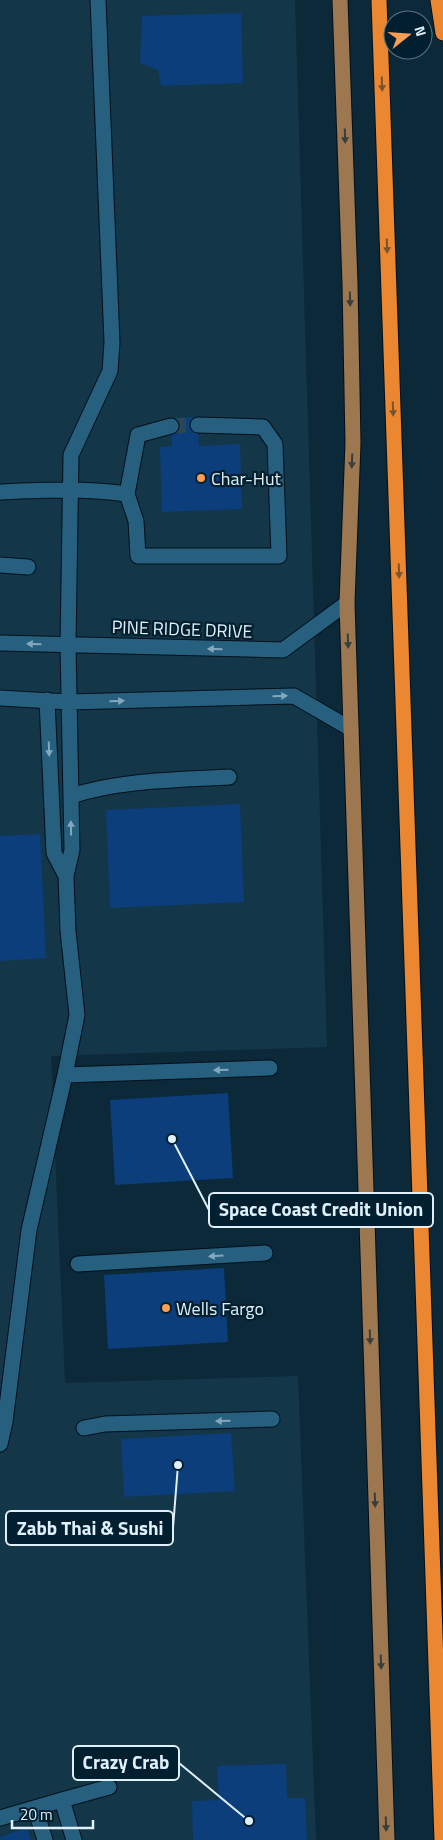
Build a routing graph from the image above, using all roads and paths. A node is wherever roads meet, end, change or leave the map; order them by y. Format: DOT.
graph roads {
  1 [pos="98,0"];
  2 [pos="340,0"];
  3 [pos="379,0"];
  4 [pos="438,0"];
  5 [pos="443,33"];
  6 [pos="198,425"];
  7 [pos="171,426"];
  8 [pos="70,489"];
  9 [pos="0,492"];
  10 [pos="127,494"];
  11 [pos="0,566"];
  12 [pos="28,567"];
  13 [pos="347,603"];
  14 [pos="0,643"];
  15 [pos="68,645"];
  16 [pos="0,698"];
  17 [pos="47,700"];
  18 [pos="69,702"];
  19 [pos="351,729"];
  20 [pos="229,777"];
  21 [pos="70,796"];
  22 [pos="66,876"];
  23 [pos="270,1068"];
  24 [pos="65,1075"];
  25 [pos="265,1253"];
  26 [pos="78,1264"];
  27 [pos="272,1419"];
  28 [pos="84,1428"];
  29 [pos="0,1444"];
  30 [pos="109,1787"];
  31 [pos="62,1800"];
  32 [pos="34,1808"];
  33 [pos="0,1818"];
  34 [pos="45,1840"];
  35 [pos="74,1840"];
  36 [pos="386,1840"];
  37 [pos="442,1840"];
  1 -- 8 [label="street"];
  2 -- 13 [label="main road, one-way"];
  3 -- 37 [label="highway, one-way"];
  4 -- 5 [label="highway"];
  6 -- 10 [label="street"];
  7 -- 10 [label="street"];
  8 -- 9 [label="street"];
  8 -- 10 [label="street"];
  8 -- 15 [label="street"];
  11 -- 12 [label="street"];
  13 -- 15 [label="street, PINE RIDGE DRIVE, one-way"];
  13 -- 19 [label="main road, one-way"];
  15 -- 14 [label="street, PINE RIDGE DRIVE, one-way"];
  15 -- 18 [label="street"];
  16 -- 17 [label="street"];
  17 -- 18 [label="street"];
  17 -- 22 [label="street, one-way"];
  18 -- 19 [label="street, one-way"];
  18 -- 21 [label="street"];
  19 -- 36 [label="main road, one-way"];
  20 -- 21 [label="street"];
  22 -- 21 [label="street, one-way"];
  22 -- 24 [label="street"];
  23 -- 24 [label="street, one-way"];
  24 -- 29 [label="street"];
  25 -- 26 [label="street, one-way"];
  27 -- 28 [label="street, one-way"];
  30 -- 31 [label="street"];
  31 -- 32 [label="street"];
  31 -- 35 [label="street"];
  32 -- 33 [label="street"];
  32 -- 34 [label="street"];
}
